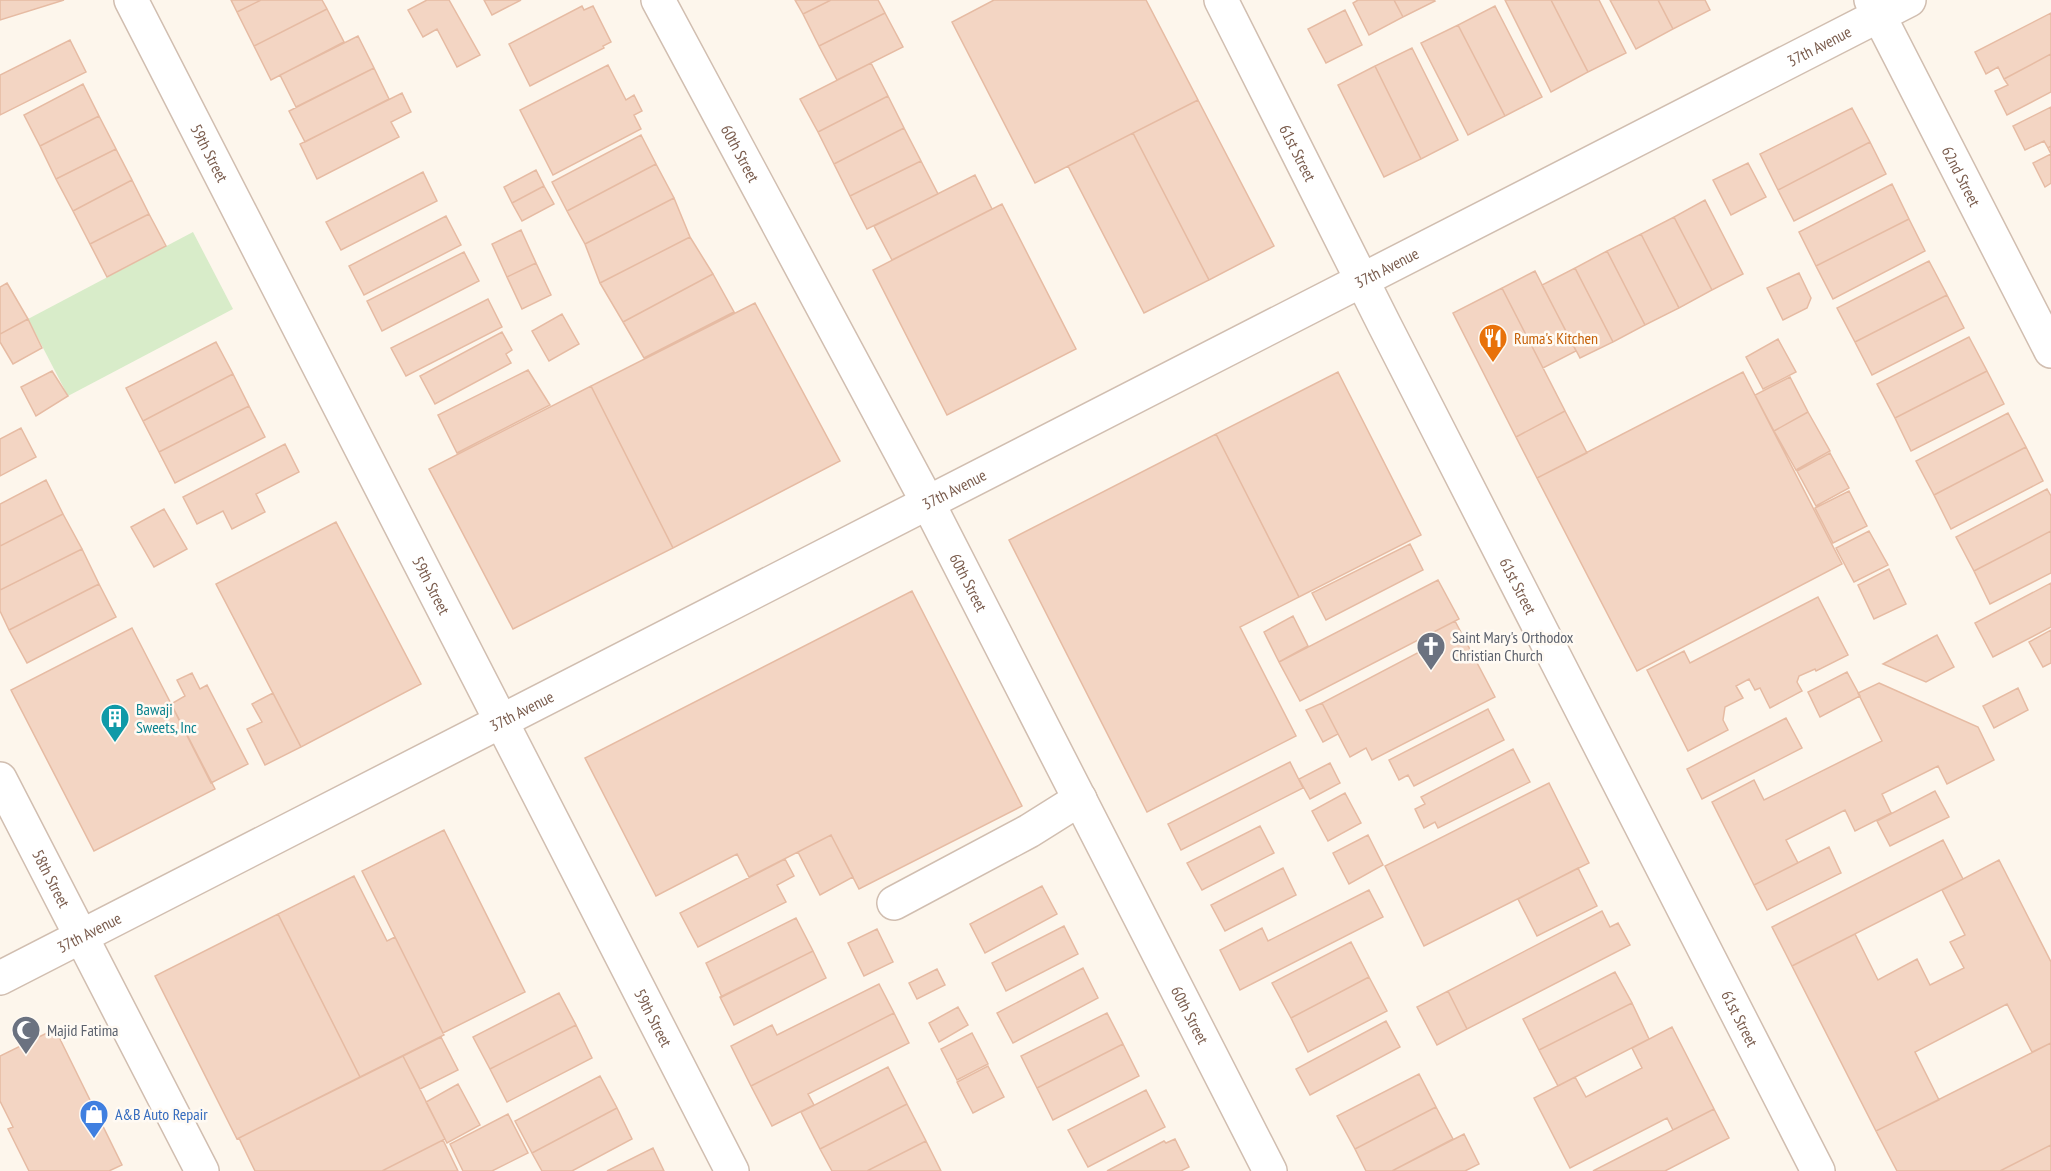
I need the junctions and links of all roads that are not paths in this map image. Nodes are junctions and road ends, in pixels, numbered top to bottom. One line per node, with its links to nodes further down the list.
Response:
1 (131, 0): 9 (street, 59th Street)
2 (658, 0): 8 (street, 60th Street)
3 (1221, 0): 6 (street, 61st Street)
4 (1909, 0): 5 (street, 37th Avenue)
5 (1875, 8): 6 (street, 37th Avenue); 7 (street, 62nd Street)
6 (1362, 281): 8 (street, 37th Avenue); 18 (street, 61st Street)
7 (2051, 351)
8 (928, 503): 9 (street, 37th Avenue); 11 (street, 60th Street)
9 (500, 721): 13 (street, 37th Avenue); 16 (street, 59th Street)
10 (0, 779): 13 (street, 58th Street)
11 (1080, 799): 12 (street); 17 (street, 60th Street)
12 (894, 903)
13 (82, 936): 14 (street, 37th Avenue); 15 (street, 58th Street)
14 (0, 978)
15 (202, 1171)
16 (732, 1171)
17 (1270, 1171)
18 (1818, 1171)

